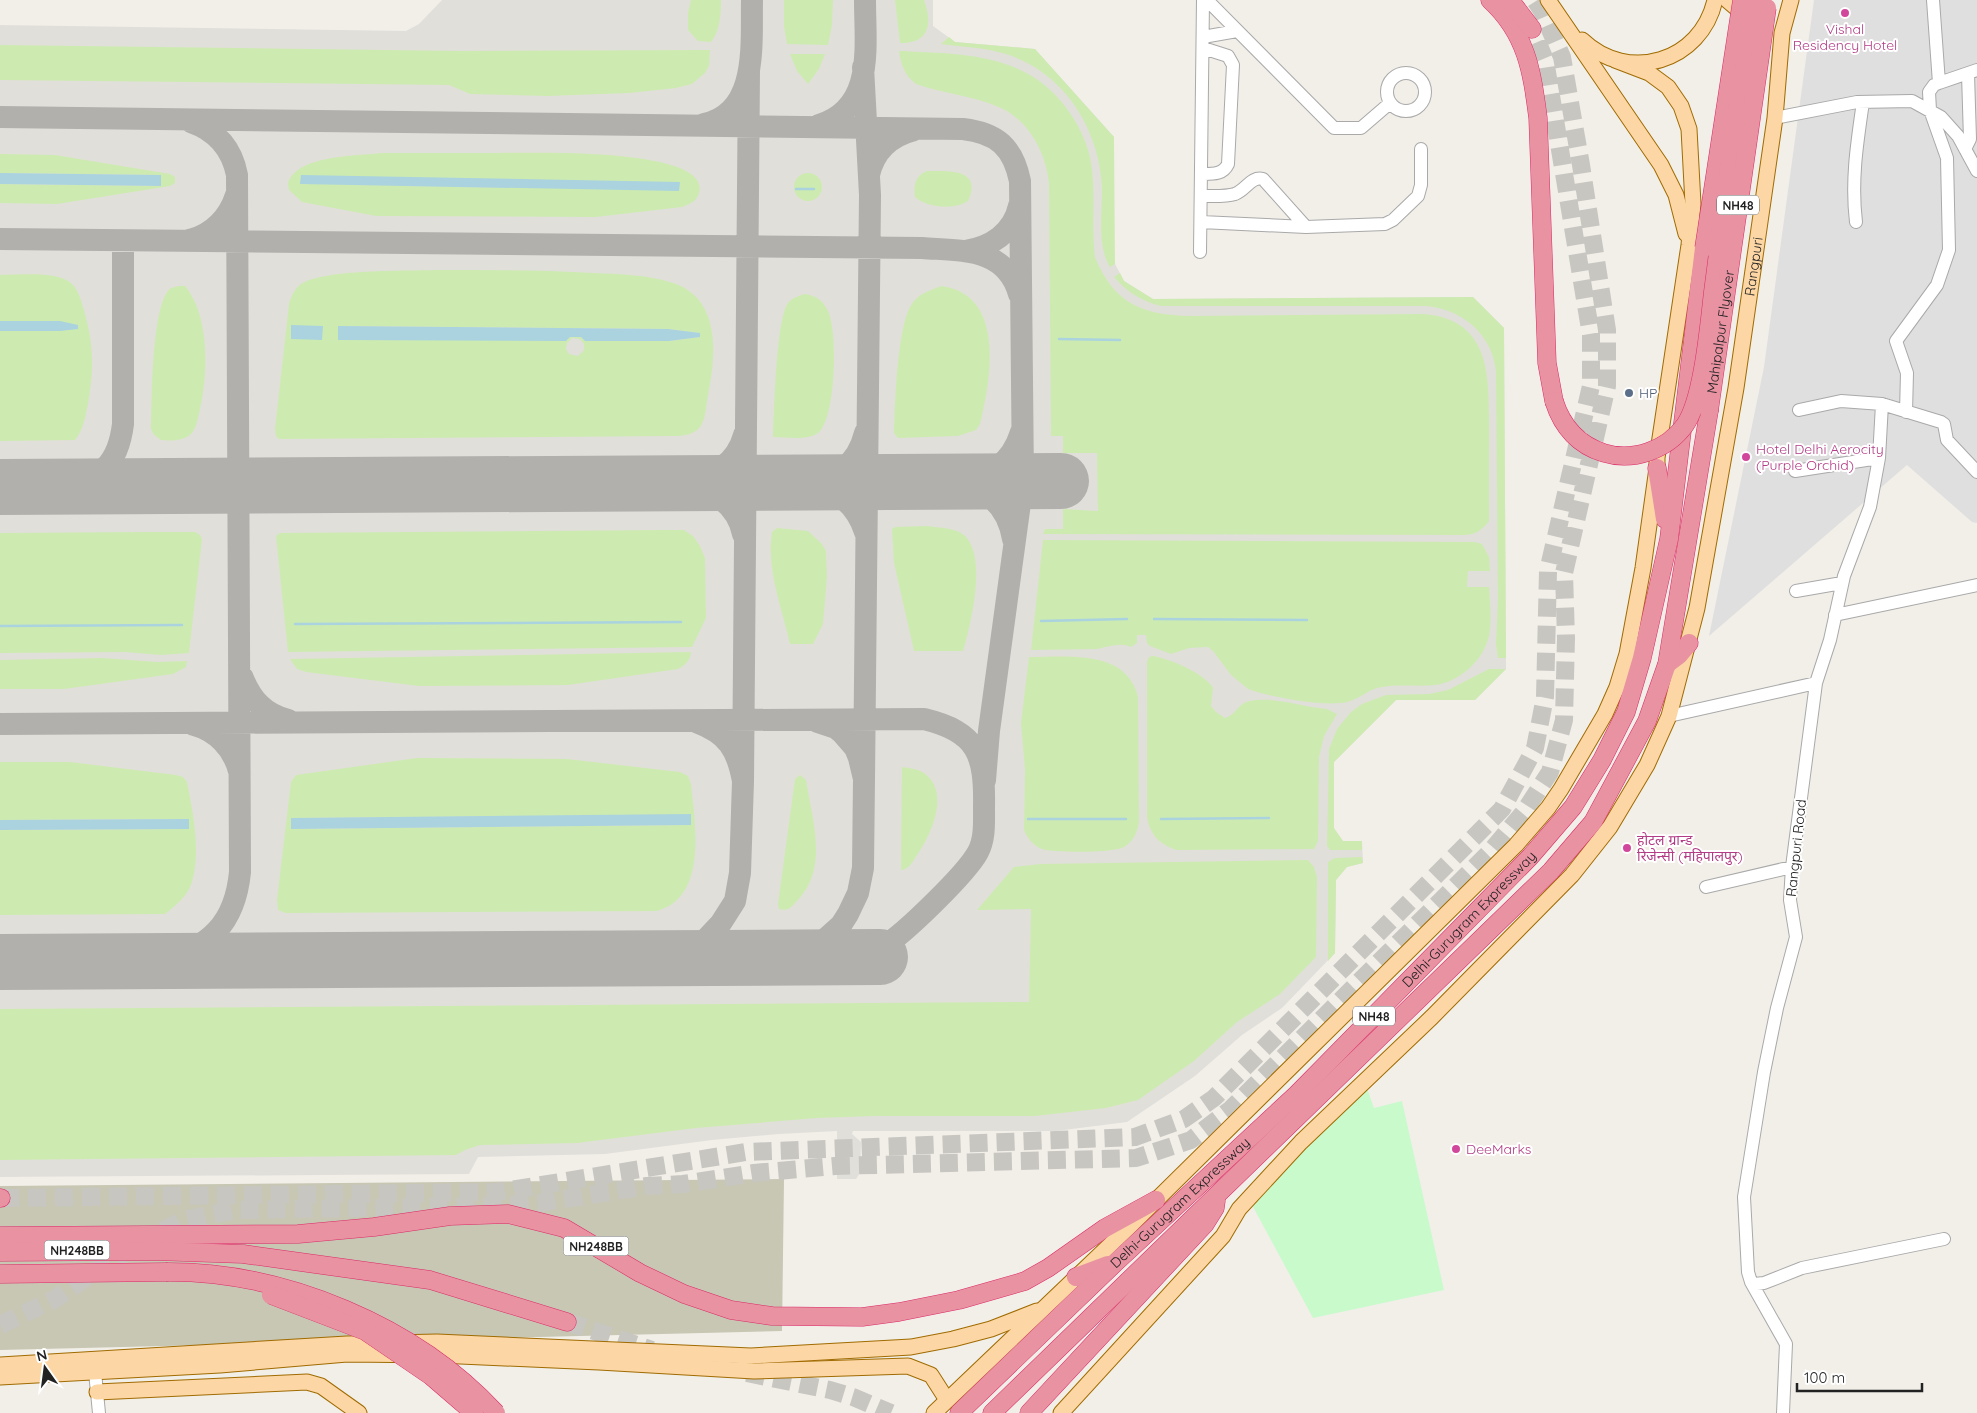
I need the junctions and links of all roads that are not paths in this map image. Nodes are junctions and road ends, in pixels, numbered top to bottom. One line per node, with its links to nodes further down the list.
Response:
1 (1203, 0): 17 (street)
2 (1207, 0): 15 (street)
3 (1490, 0): 10 (highway, bridge)
4 (1510, 0): 14 (highway)
5 (1548, 0): 33 (main road)
6 (1562, 0): 18 (main road)
7 (1715, 0): 18 (main road)
8 (1727, 0): 16 (main road)
9 (1742, 0): 33 (highway, Mahipalpur Flyover / NH48, bridge)
10 (1758, 0)
11 (1768, 0): 48 (highway, Mahipalpur Flyover / NH48, bridge)
12 (1791, 0): 16 (main road, Rangpuri)
13 (1933, 0): 20 (street)
14 (1532, 29)
15 (1237, 31): 17 (street); 22 (street)
16 (1782, 32): 24 (main road, Rangpuri)
17 (1203, 43): 28 (street); 28 (street)
18 (1615, 60): 33 (main road)
19 (1973, 72): 20 (street); 26 (street)
20 (1939, 83): 23 (street)
21 (1863, 102): 23 (street); 24 (street); 31 (street)
22 (1390, 103)
23 (1930, 110): 26 (street); 37 (street)
24 (1776, 118): 47 (main road, Rangpuri)
25 (1421, 149): 32 (street)
26 (1965, 149): 27 (street)
27 (1977, 171)
28 (1201, 174): 29 (street)
29 (1202, 196): 30 (street); 32 (street)
30 (1201, 222): 32 (street); 34 (street)
31 (1856, 222)
32 (1306, 227)
33 (1697, 247): 39 (main road); 42 (highway, Mahipalpur Flyover / NH48)
34 (1200, 252)
35 (1882, 404): 36 (street); 37 (street); 38 (street, Rangpuri Road)
36 (1799, 410)
37 (1906, 412): 41 (street)
38 (1879, 458): 40 (street); 43 (street, Rangpuri Road)
39 (1657, 468): 42 (highway); 55 (main road)
40 (1795, 472)
41 (1977, 472)
42 (1669, 539): 54 (highway, Delhi-Gurugram Expressway / NH48)
43 (1842, 583): 45 (street); 46 (street, Rangpuri Road)
44 (1977, 585): 46 (street)
45 (1796, 591)
46 (1835, 615): 49 (street, Rangpuri Road)
47 (1689, 642): 48 (highway); 50 (main road, Rangpuri)
48 (1667, 664): 53 (highway, Delhi-Gurugram Expressway / NH48)
49 (1816, 683): 50 (street); 51 (street, Rangpuri Road)
50 (1669, 716): 81 (main road, Rangpuri)
51 (1792, 867): 52 (street); 65 (street, Rangpuri Road)
52 (1706, 887)
53 (1217, 1194): 79 (highway, Delhi-Gurugram Expressway / NH48); 80 (highway)
54 (1185, 1198): 55 (main road); 59 (highway, Delhi-Gurugram Expressway / NH48)
55 (1156, 1200): 56 (main road); 57 (highway, NH248BB)
56 (1144, 1212): 59 (highway); 64 (main road)
57 (0, 1236)
58 (1944, 1239): 65 (street)
59 (1137, 1243): 61 (highway, Delhi-Gurugram Expressway / NH48)
60 (0, 1252): 67 (highway, NH248BB)
61 (1116, 1263): 64 (highway); 78 (highway, Delhi-Gurugram Expressway / NH48)
62 (188, 1272): 63 (highway, bridge); 75 (highway, bridge); 76 (highway, bridge)
63 (0, 1274)
64 (1076, 1277): 66 (main road)
65 (1754, 1284): 82 (street, Rangpuri Road)
66 (1043, 1309): 68 (main road); 72 (main road)
67 (567, 1322)
68 (0, 1365)
69 (94, 1372): 70 (main road); 71 (street); 72 (main road)
70 (0, 1377)
71 (96, 1392): 73 (street); 74 (main road)
72 (947, 1400): 77 (main road)
73 (99, 1413)
74 (359, 1413)
75 (474, 1413)
76 (496, 1413)
77 (934, 1413)
78 (959, 1413)
79 (992, 1413)
80 (1029, 1413)
81 (1061, 1413)
82 (1782, 1413)

